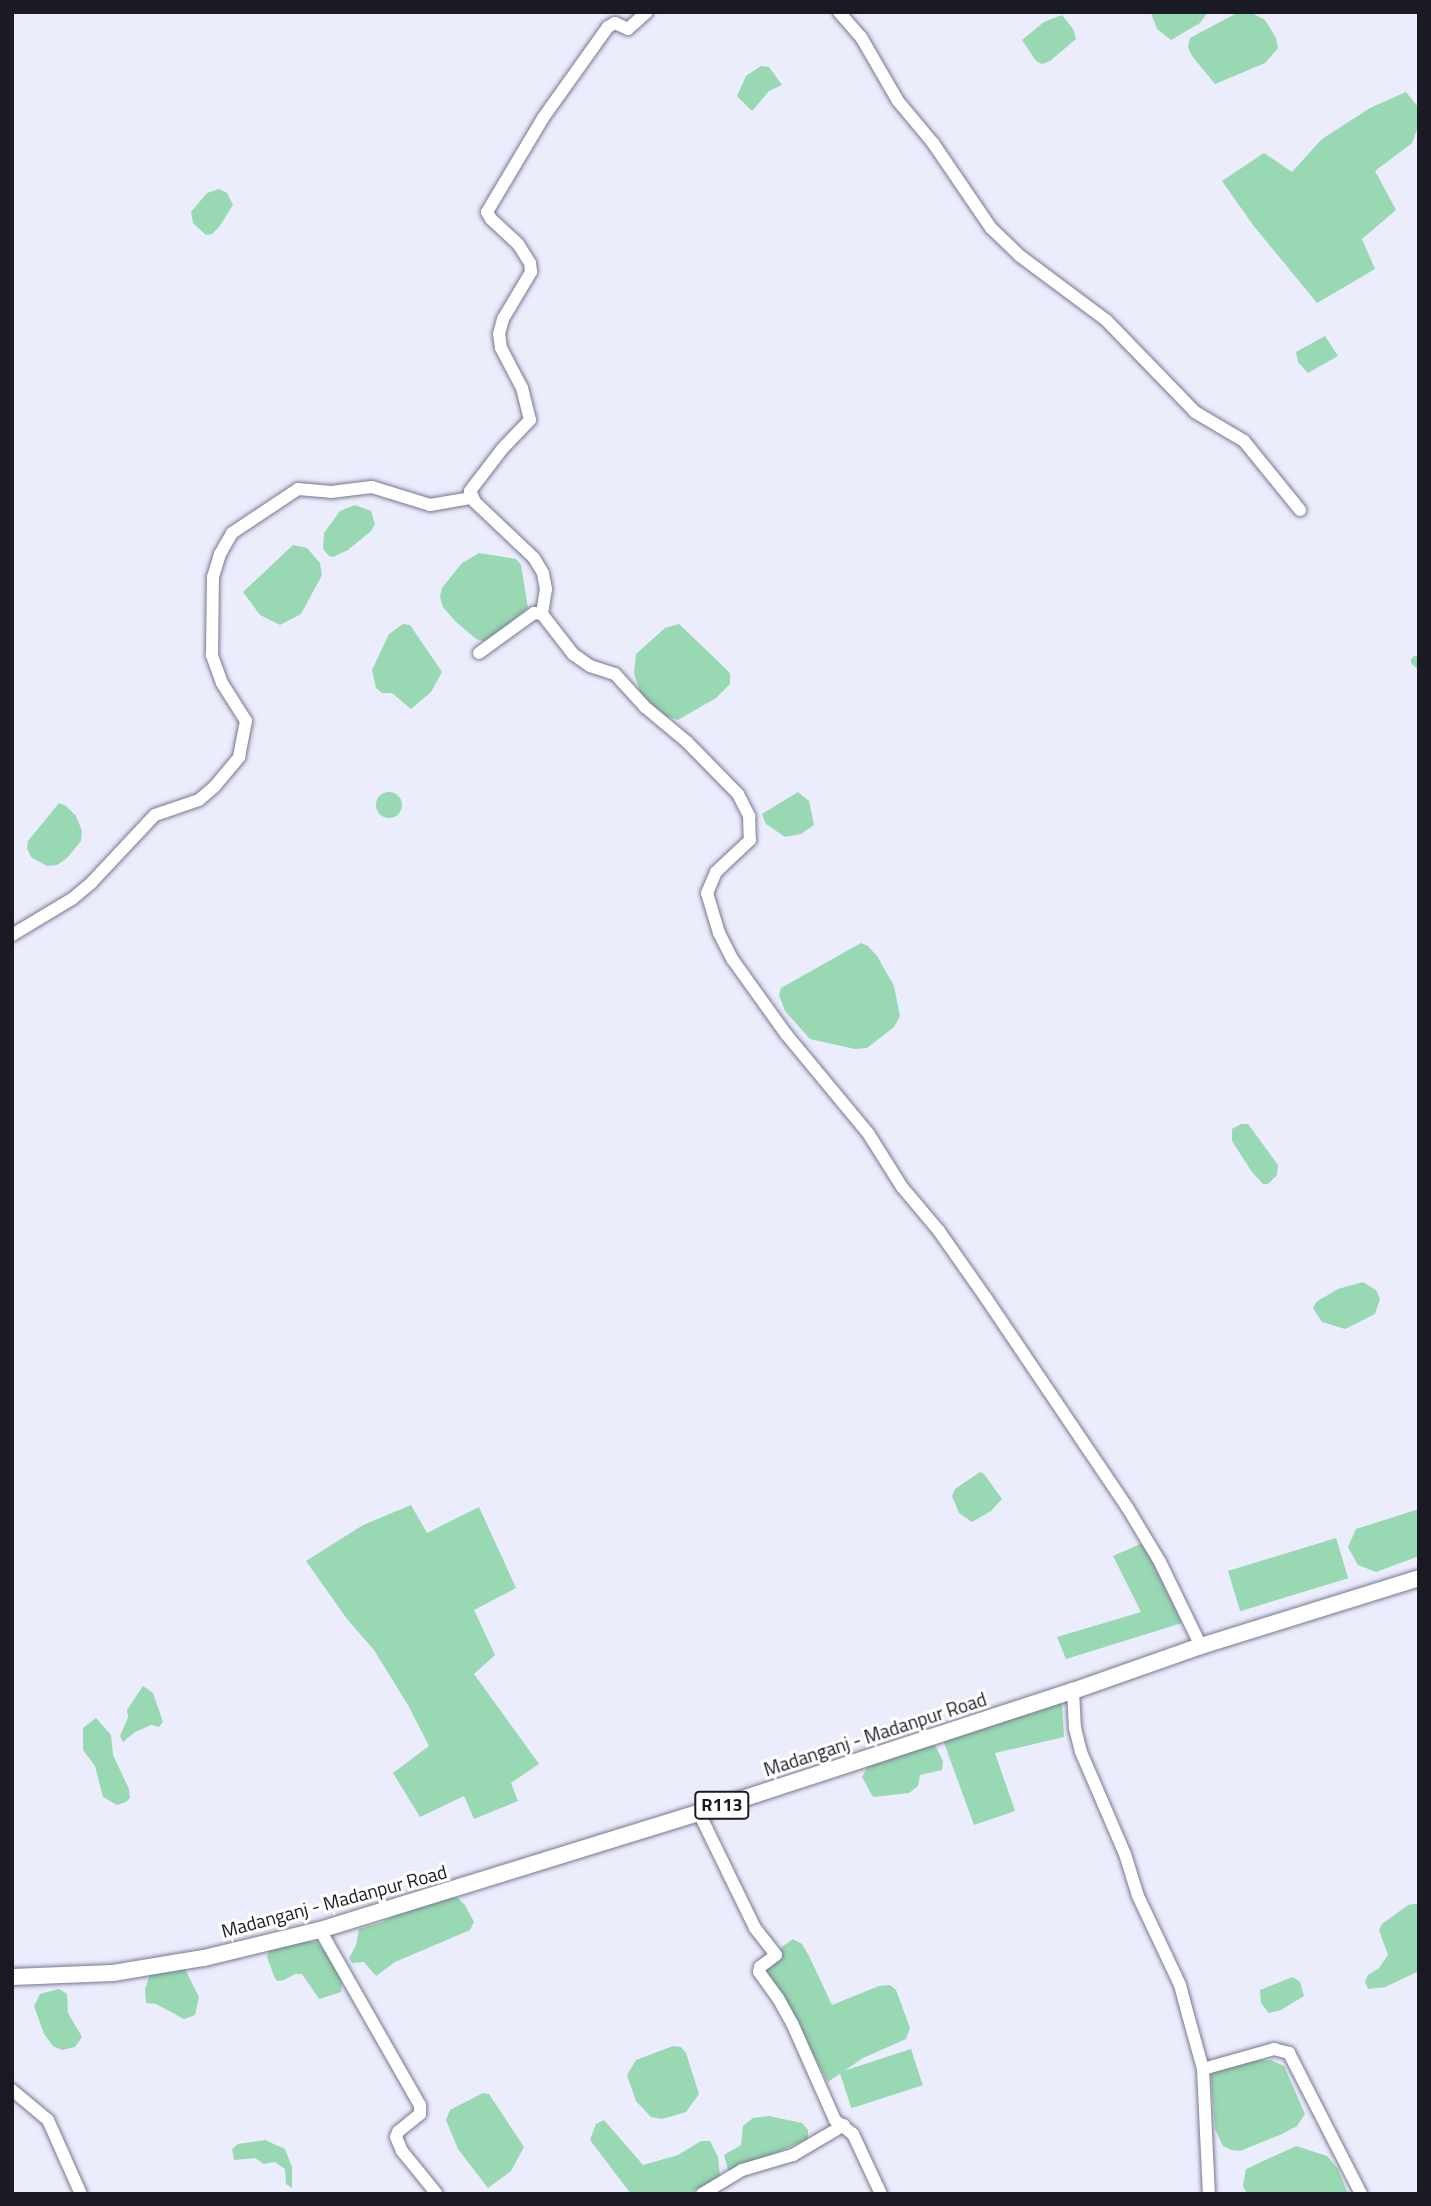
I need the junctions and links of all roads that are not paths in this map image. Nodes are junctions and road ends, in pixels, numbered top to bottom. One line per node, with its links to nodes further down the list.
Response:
1 (647, 12): 3 (street)
2 (839, 12): 4 (street)
3 (471, 498): 5 (street); 7 (street)
4 (1300, 510)
5 (542, 614): 6 (street); 9 (street)
6 (479, 653)
7 (12, 935)
8 (1419, 1578): 9 (main road, Madanganj - Madanpur Road / R113)
9 (1201, 1646): 10 (main road, Madanganj - Madanpur Road / R113)
10 (1073, 1692): 11 (main road, Madanganj - Madanpur Road / R113); 14 (street)
11 (699, 1813): 12 (main road, Madanganj - Madanpur Road / R113); 16 (street)
12 (320, 1930): 13 (main road, Madanganj - Madanpur Road / R113); 18 (street)
13 (12, 1977)
14 (1203, 2069): 21 (street); 22 (street)
15 (12, 2090): 17 (street)
16 (844, 2125): 19 (street); 20 (street)
17 (81, 2194)
18 (438, 2194)
19 (702, 2194)
20 (881, 2194)
21 (1209, 2194)
22 (1361, 2194)

